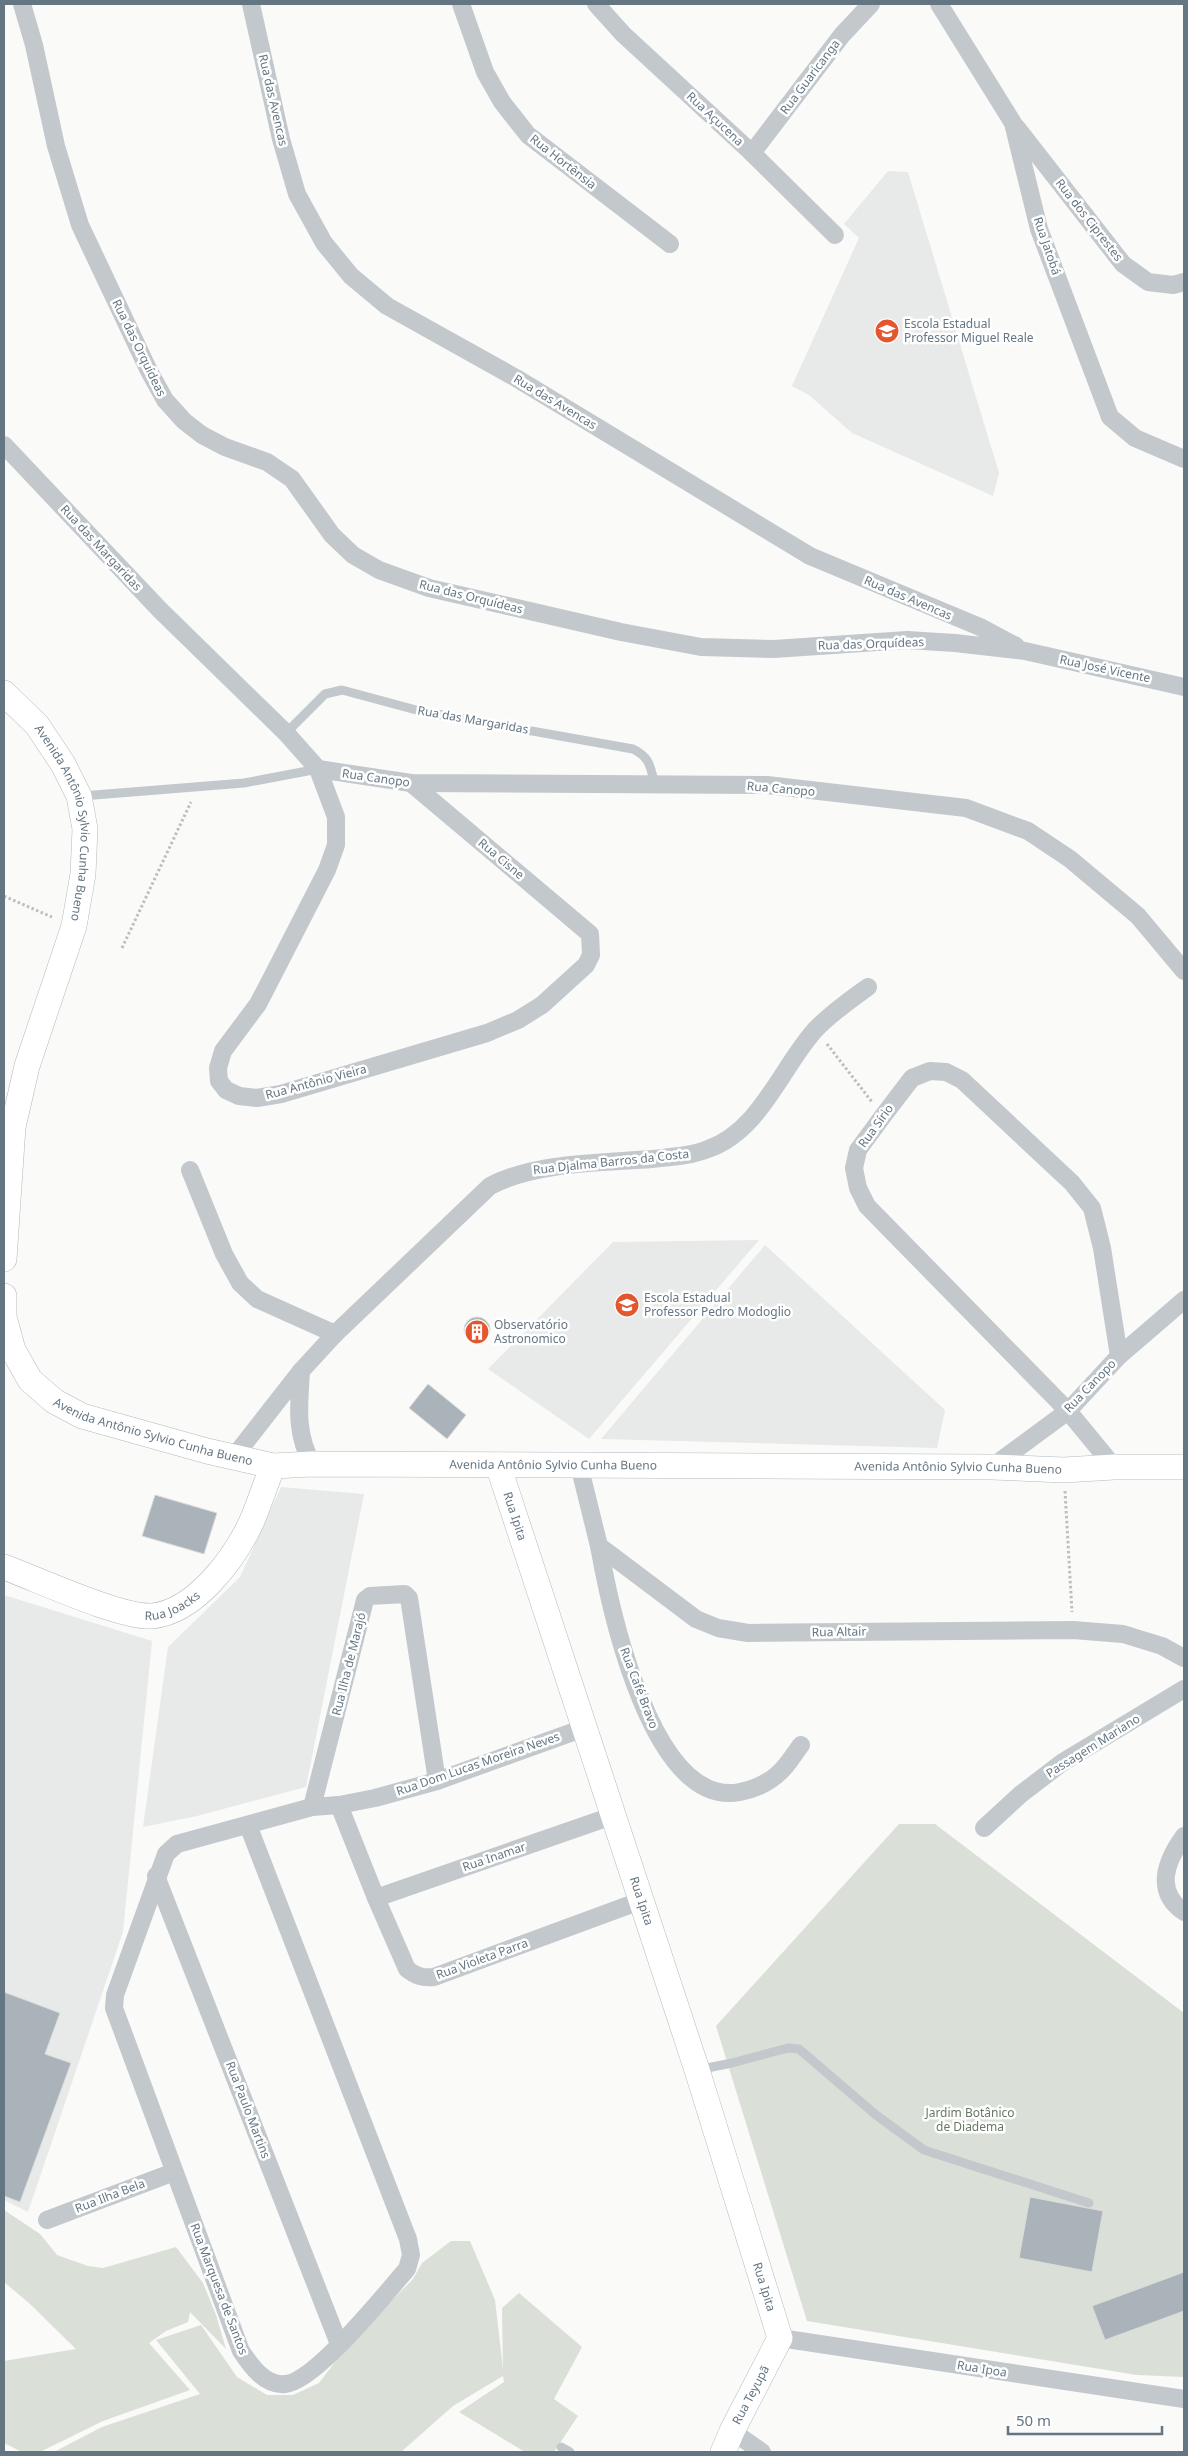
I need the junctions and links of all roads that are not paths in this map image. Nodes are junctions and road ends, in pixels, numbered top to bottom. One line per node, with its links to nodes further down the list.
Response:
1 (22, 4): 14 (street, Rua das Orquídeas)
2 (251, 4): 14 (street, Rua das Avencas)
3 (461, 4): 10 (street, Rua Hortênsia)
4 (596, 4): 8 (street, Rua Açucena)
5 (871, 4): 8 (street, Rua Guaricanga)
6 (939, 4): 7 (street, Rua Jatobá)
7 (1013, 123): 11 (street, Rua dos Ciprestes); 13 (street, Rua Jatobá)
8 (752, 153): 9 (street, Rua Açucena)
9 (835, 235)
10 (670, 244)
11 (1184, 282)
12 (4, 445): 17 (street, Rua das Margaridas)
13 (1184, 459)
14 (1025, 651): 15 (street, Rua José Vicente)
15 (1184, 686)
16 (4, 693): 21 (main road, Avenida Antônio Sylvio Cunha Bueno)
17 (286, 733): 18 (street, Rua das Margaridas); 20 (lane, Rua das Margaridas)
18 (318, 769): 19 (street, Rua Canopo); 21 (lane); 22 (street, Rua Antônio Vieira)
19 (411, 783): 20 (street, Rua Canopo); 22 (street, Rua Cisne)
20 (655, 786): 23 (street, Rua Canopo)
21 (79, 796): 26 (main road, Avenida Antônio Sylvio Cunha Bueno)
22 (590, 934)
23 (1184, 971)
24 (868, 987): 29 (street, Rua Djalma Barros da Costa)
25 (190, 1170): 29 (street)
26 (4, 1259)
27 (4, 1296): 33 (main road, Avenida Antônio Sylvio Cunha Bueno)
28 (1184, 1300): 30 (street, Rua Canopo)
29 (336, 1334): 31 (street, Rua Djalma Barros da Costa)
30 (1119, 1356): 32 (street, Rua Canopo); 32 (street, Rua Sírio)
31 (301, 1371): 33 (street, Rua Djalma Barros da Costa); 34 (street)
32 (1068, 1411): 38 (street, Rua Sírio); 39 (street, Rua Canopo)
33 (233, 1458): 37 (main road, Avenida Antônio Sylvio Cunha Bueno)
34 (312, 1464): 35 (main road, Avenida Antônio Sylvio Cunha Bueno); 37 (main road, Avenida Antônio Sylvio Cunha Bueno)
35 (498, 1465): 36 (main road, Avenida Antônio Sylvio Cunha Bueno); 45 (main road, Rua Ipita)
36 (579, 1465): 39 (main road, Avenida Antônio Sylvio Cunha Bueno); 41 (street)
37 (273, 1466): 42 (main road, Rua Joacks)
38 (1114, 1466): 39 (main road, Avenida Antônio Sylvio Cunha Bueno); 40 (main road, Avenida Antônio Sylvio Cunha Bueno)
39 (992, 1467)
40 (1184, 1467)
41 (599, 1546): 43 (street, Rua Altair); 46 (street, Rua Café Bravo)
42 (4, 1567)
43 (1184, 1658)
44 (1184, 1689): 52 (street, Passagem Mariano)
45 (584, 1728): 47 (street, Rua Dom Lucas Moreira Neves); 50 (main road, Rua Ipita)
46 (801, 1745)
47 (437, 1781): 48 (street, Rua Dom Lucas Moreira Neves); 49 (street, Rua Ilha de Marajó)
48 (339, 1805): 49 (street, Rua Dom Lucas Moreira Neves); 55 (street, Rua Violeta Parra)
49 (312, 1807): 51 (street, Rua Dom Lucas Moreira Neves)
50 (612, 1816): 55 (street, Rua Inamar); 56 (main road, Rua Ipita)
51 (248, 1825): 54 (street, Rua Dom Lucas Moreira Neves); 63 (street, Rua Marquesa de Santos)
52 (984, 1828)
53 (1184, 1836): 57 (street)
54 (156, 1876): 59 (street, Rua Marquesa de Santos); 63 (street, Rua Paulo Martins)
55 (376, 1898): 56 (street, Rua Violeta Parra)
56 (640, 1902): 58 (main road, Rua Ipita)
57 (1184, 1912)
58 (697, 2070): 60 (lane); 62 (main road, Rua Ipita)
59 (174, 2172): 61 (street, Rua Ilha Bela); 63 (street, Rua Marquesa de Santos)
60 (1089, 2203)
61 (47, 2220)
62 (780, 2338): 64 (street, Rua Ipoa); 65 (main road, Rua Teyupã)
63 (339, 2344)
64 (1184, 2400)
65 (727, 2442): 68 (street)
66 (561, 2447): 67 (lane)
67 (570, 2452)
68 (762, 2452)

